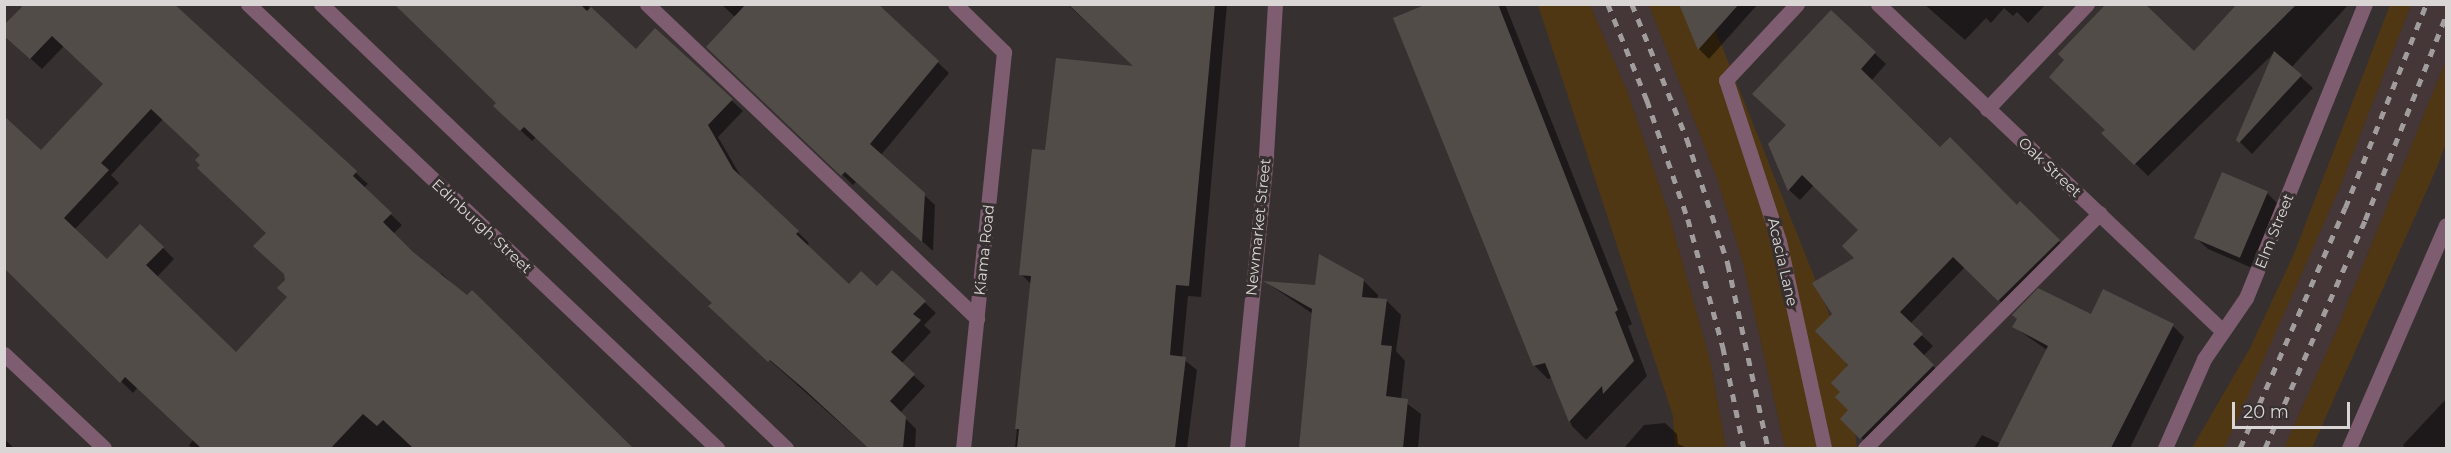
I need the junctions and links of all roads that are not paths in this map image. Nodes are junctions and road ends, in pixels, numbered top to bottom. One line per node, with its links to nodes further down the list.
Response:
1 (248, 4): 17 (street, Edinburgh Street)
2 (321, 4): 18 (street)
3 (647, 4): 13 (street)
4 (955, 4): 13 (street, Kiama Road)
5 (1275, 4): 20 (street, Newmarket Street)
6 (1797, 4): 21 (street, Acacia Lane)
7 (1878, 4): 10 (street, Oak Street)
8 (2088, 4): 10 (street)
9 (2365, 4): 14 (street, Elm Street)
10 (1987, 109): 11 (street, Oak Street)
11 (2100, 213): 14 (street, Oak Street); 22 (street)
12 (2446, 225): 24 (street)
13 (977, 318): 19 (street, Kiama Road)
14 (2222, 330): 23 (street, Elm Street)
15 (4, 354): 16 (street)
16 (104, 448)
17 (717, 448)
18 (786, 448)
19 (963, 448)
20 (1237, 448)
21 (1824, 448)
22 (1865, 448)
23 (2166, 448)
24 (2349, 448)

